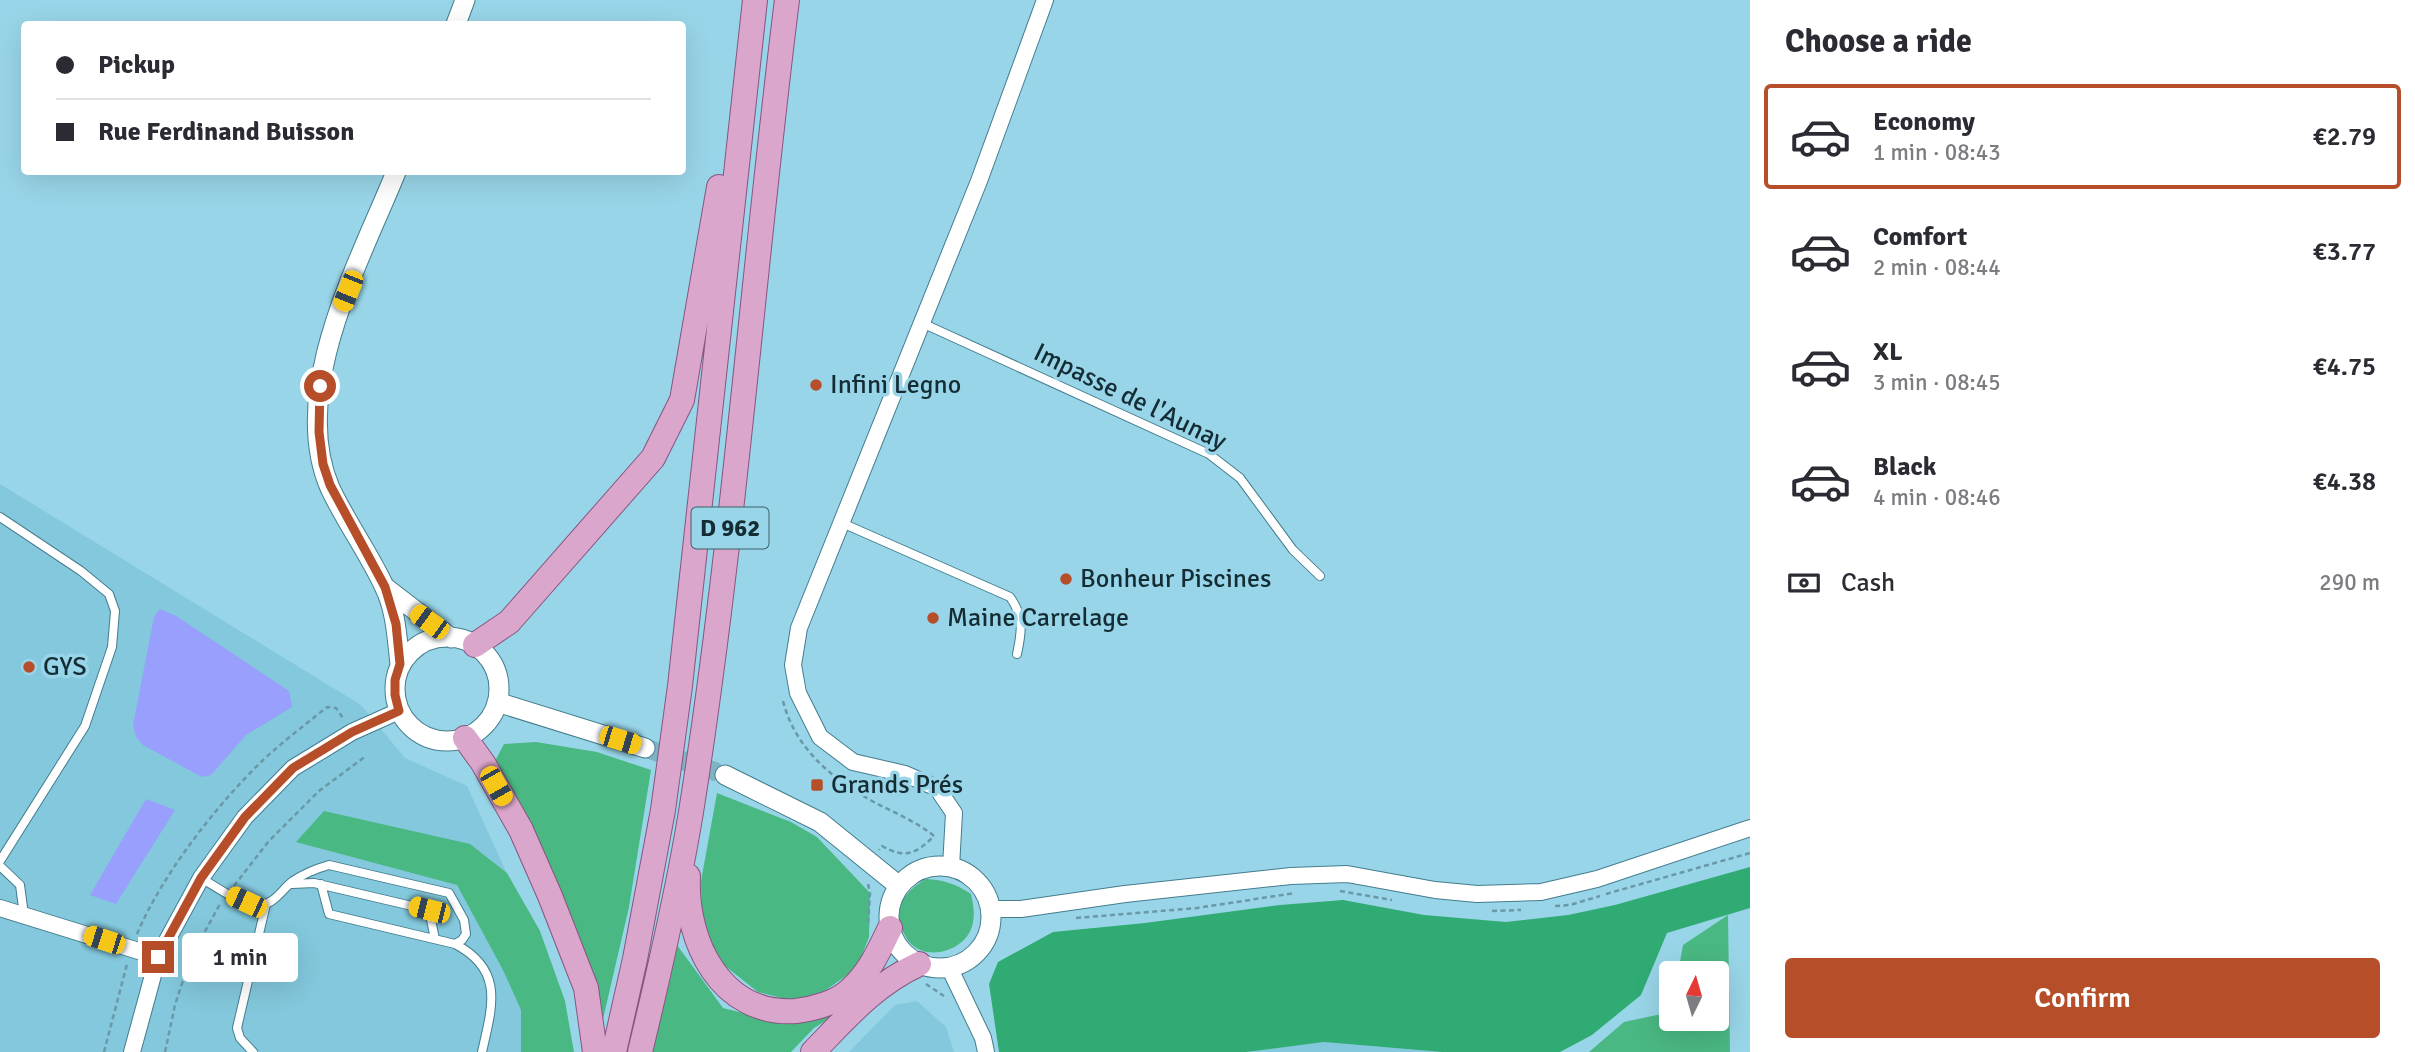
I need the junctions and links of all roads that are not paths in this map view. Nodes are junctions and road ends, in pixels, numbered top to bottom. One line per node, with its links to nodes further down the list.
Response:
1 (465, 0): 5 (street)
2 (753, 0): 13 (main road); 44 (main road, D 962)
3 (787, 0): 21 (main road, D 962)
4 (1045, 0): 7 (street)
5 (457, 21)
6 (395, 175): 11 (street)
7 (922, 323): 9 (street); 10 (lane, Impasse de l'Aunay)
8 (0, 517): 23 (lane)
9 (842, 523): 14 (lane); 25 (street)
10 (1320, 576)
11 (385, 587): 12 (street); 15 (street)
12 (451, 638): 13 (street); 15 (street)
13 (475, 645): 16 (street)
14 (1017, 654)
15 (400, 664): 17 (street)
16 (497, 702): 18 (street); 19 (street)
17 (399, 711): 18 (street); 26 (street)
18 (465, 738): 43 (main road)
19 (645, 748)
20 (725, 775): 29 (street)
21 (691, 814): 34 (main road); 45 (main road, D 962)
22 (1750, 828): 32 (street)
23 (0, 861)
24 (0, 866): 33 (lane)
25 (951, 867): 29 (street); 32 (street)
26 (201, 878): 30 (lane); 37 (street)
27 (289, 884): 28 (lane); 30 (lane); 36 (lane)
28 (321, 884): 35 (lane); 35 (lane)
29 (899, 886): 34 (street)
30 (266, 904): 41 (lane)
31 (0, 908): 33 (street)
32 (991, 909): 39 (street)
33 (24, 915): 37 (street)
34 (890, 928): 38 (street)
35 (435, 939): 36 (lane)
36 (455, 944): 42 (lane)
37 (158, 957): 40 (street)
38 (919, 964): 39 (street); 46 (main road)
39 (949, 967): 47 (street)
40 (132, 1052)
41 (253, 1052)
42 (482, 1052)
43 (595, 1052)
44 (614, 1052)
45 (640, 1052)
46 (813, 1052)
47 (986, 1052)

